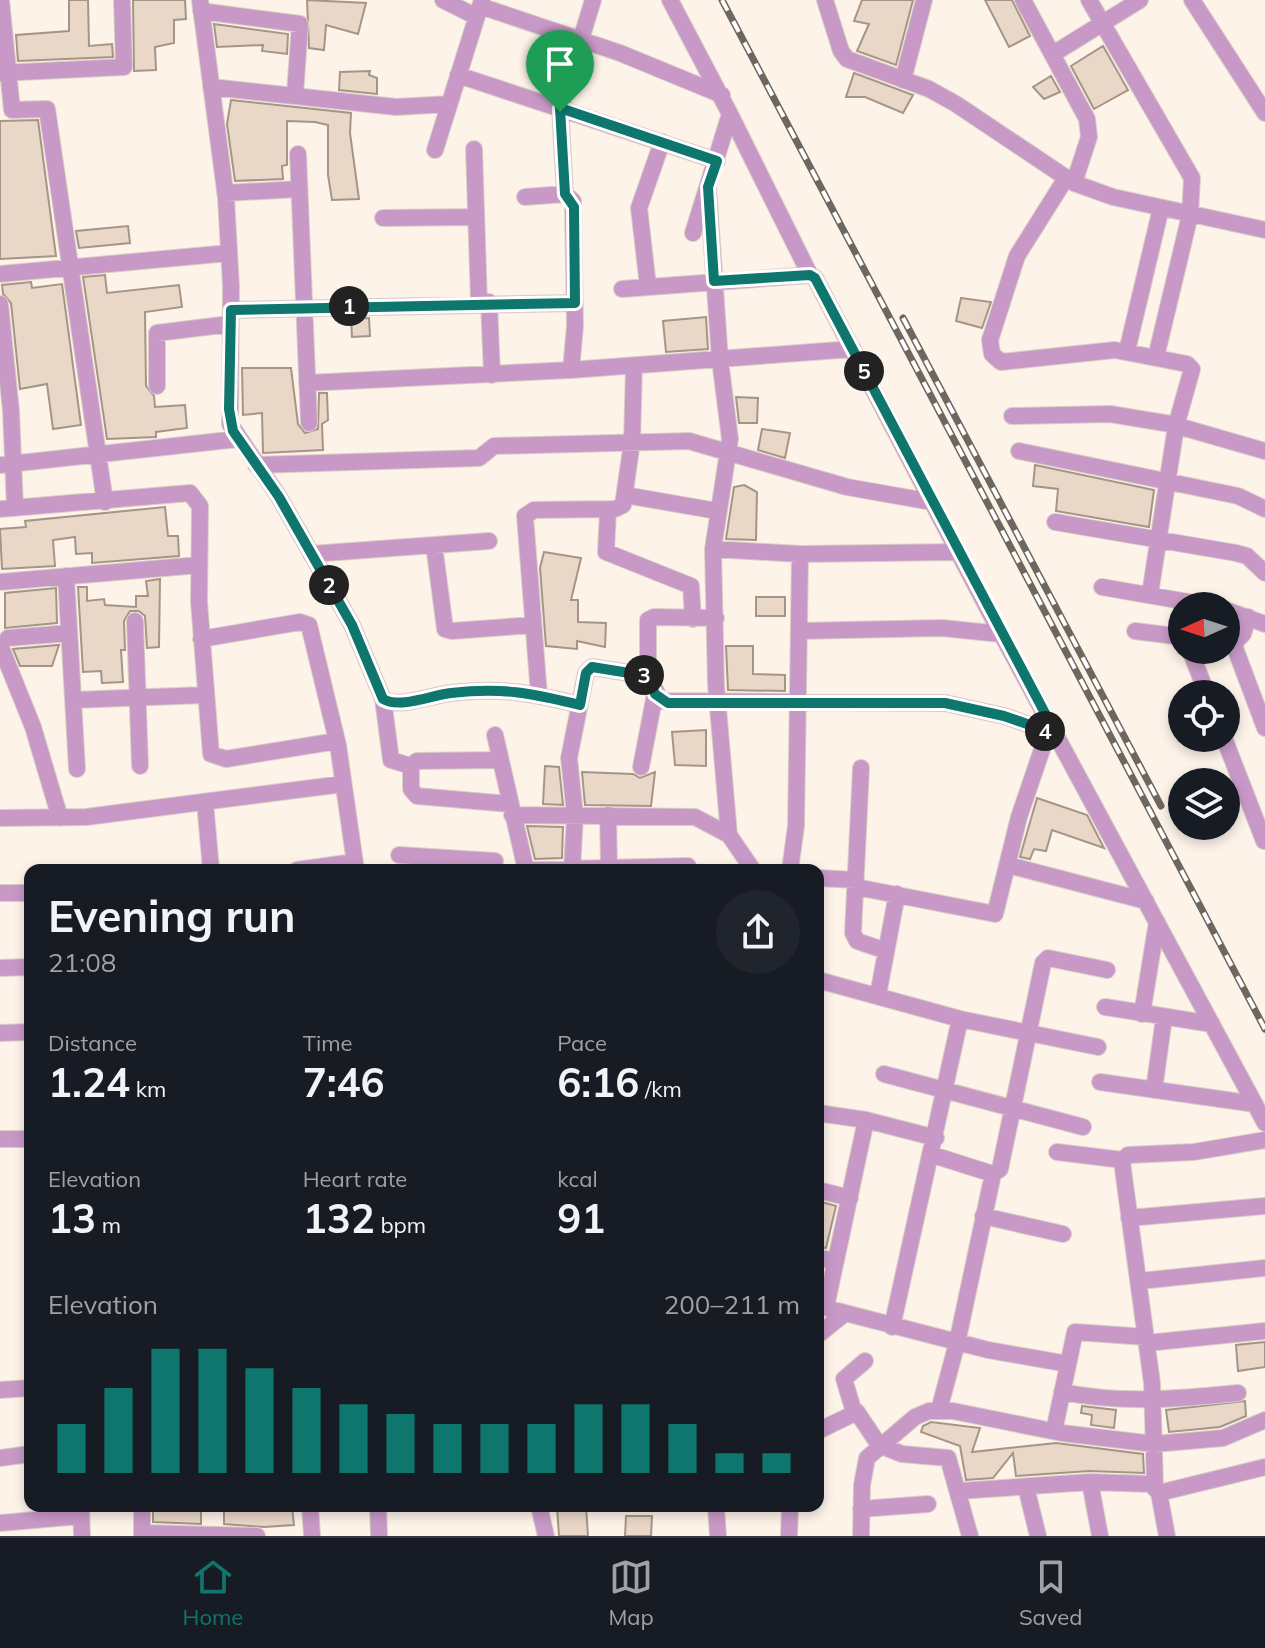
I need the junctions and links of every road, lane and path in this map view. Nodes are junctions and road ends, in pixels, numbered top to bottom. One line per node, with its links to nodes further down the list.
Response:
1 (1, 0): 17 (street)
2 (122, 0): 17 (street)
3 (443, 0): 13 (street)
4 (593, 0): 15 (street)
5 (825, 0): 19 (street)
6 (924, 0): 19 (street)
7 (1023, 0): 16 (street)
8 (1089, 0): 14 (street)
9 (1140, 0): 14 (street)
10 (1192, 0): 26 (street)
11 (669, 1): 22 (street)
12 (200, 5): 20 (street); 21 (street)
13 (479, 8): 15 (street); 18 (street)
14 (1102, 23): 16 (street); 40 (street)
15 (582, 40): 22 (street); 24 (street)
16 (1053, 54): 33 (street)
17 (3, 73): 25 (street)
18 (458, 75): 23 (street); 24 (street)
19 (903, 80): 33 (street)
20 (211, 87): 21 (street); 36 (street)
21 (295, 94): 23 (street)
22 (722, 95): 27 (street)
23 (449, 104): 30 (street)
24 (560, 108): 28 (street); 37 (street)
25 (6, 112): 46 (street)
26 (1265, 113)
27 (730, 114): 32 (street); 48 (street)
28 (662, 142): 32 (street); 50 (street)
29 (474, 149): 41 (street)
30 (435, 150)
31 (298, 154): 35 (street)
32 (717, 161): 34 (street)
33 (1070, 180): 39 (street); 58 (street)
34 (708, 187): 44 (street); 49 (street)
35 (299, 189): 36 (street); 55 (street)
36 (225, 193): 45 (street)
37 (565, 194): 38 (street); 53 (street)
38 (525, 197)
39 (1161, 208): 40 (street); 58 (street)
40 (1190, 215): 43 (street); 59 (street)
41 (476, 217): 42 (street); 52 (street)
42 (383, 218)
43 (1265, 230)
44 (693, 233)
45 (229, 253): 46 (street); 56 (street)
46 (69, 266): 47 (street); 74 (street)
47 (0, 274)
48 (810, 275): 49 (street); 57 (street)
49 (714, 281): 50 (street); 60 (street)
50 (648, 286): 51 (street)
51 (622, 289)
52 (484, 302): 53 (street); 55 (street); 63 (street)
53 (575, 303): 62 (street)
54 (0, 304): 75 (street)
55 (302, 307): 56 (street); 64 (street)
56 (231, 317): 65 (street); 69 (street)
57 (853, 349): 60 (street); 80 (street)
58 (1127, 351): 59 (street)
59 (1156, 357): 68 (street)
60 (720, 360): 61 (street); 73 (street)
61 (634, 366): 62 (street); 70 (street)
62 (571, 370): 63 (street)
63 (492, 375): 64 (street)
64 (307, 383): 67 (street)
65 (157, 386)
66 (1012, 416): 68 (street)
67 (309, 423)
68 (1176, 426): 72 (street); 77 (street)
69 (238, 439): 74 (street); 76 (street)
70 (632, 442): 73 (street); 76 (street); 78 (street)
71 (1019, 451): 77 (street)
72 (1265, 451)
73 (727, 453): 80 (street); 84 (street)
74 (96, 456): 75 (street); 79 (street)
75 (6, 464): 81 (street)
76 (256, 465): 91 (street)
77 (1167, 481): 82 (street); 86 (street)
78 (625, 495): 83 (street); 84 (street)
79 (105, 502): 81 (street); 93 (street)
80 (932, 502): 90 (street)
81 (7, 509)
82 (1265, 509)
83 (608, 510): 103 (street); 106 (street)
84 (717, 511): 89 (street)
85 (1055, 522): 86 (street)
86 (1157, 539): 94 (street); 98 (street)
87 (489, 541): 88 (street)
88 (434, 545): 91 (street); 106 (street)
89 (713, 549): 92 (street); 102 (street)
90 (958, 552): 92 (street); 110 (street)
91 (311, 554): 121 (street)
92 (800, 554): 107 (street)
93 (199, 565): 95 (street); 113 (street)
94 (1265, 573)
95 (66, 576): 96 (street); 109 (street)
96 (0, 582)
97 (1102, 587): 98 (street)
98 (1150, 594): 99 (street)
99 (1168, 598)
100 (1240, 614): 101 (street)
101 (1248, 617): 105 (street); 112 (street)
102 (716, 618): 103 (street); 123 (street)
103 (693, 619): 116 (street)
104 (135, 621): 120 (street)
105 (1265, 624)
106 (533, 625): 119 (street)
107 (799, 631): 110 (street); 124 (street)
108 (1135, 631): 111 (street)
109 (69, 633): 114 (street); 122 (street)
110 (1001, 634): 127 (street)
111 (1168, 635)
112 (1240, 636)
113 (201, 639): 118 (street); 129 (street)
114 (4, 642): 143 (street)
115 (1238, 664): 126 (street)
116 (648, 676): 117 (street); 125 (street)
117 (655, 694): 123 (street); 134 (street)
118 (205, 695): 120 (street); 129 (street)
119 (539, 695): 121 (street); 125 (street)
120 (139, 698): 122 (street); 132 (street)
121 (383, 699): 133 (street)
122 (73, 700): 136 (street)
123 (719, 702): 124 (street); 144 (street)
124 (798, 704): 127 (street); 155 (street)
125 (580, 705): 140 (street)
126 (1265, 728)
127 (1052, 733): 156 (street); 162 (street)
128 (495, 735): 131 (street)
129 (337, 741): 137 (street)
130 (1229, 752): 145 (street)
131 (500, 760): 133 (street); 139 (street)
132 (140, 766)
133 (411, 766): 139 (street)
134 (641, 767)
135 (861, 768): 158 (street)
136 (77, 769)
137 (343, 784): 138 (street); 149 (street)
138 (205, 802): 143 (street); 148 (street)
139 (511, 809): 140 (street); 151 (street)
140 (575, 815): 141 (street); 152 (street)
141 (608, 815): 144 (street); 153 (street)
142 (0, 818): 143 (street)
143 (60, 818)
144 (729, 835): 154 (street)
145 (1264, 841)
146 (399, 855): 150 (street)
147 (495, 861): 150 (street)
148 (210, 864)
149 (355, 864)
150 (440, 864)
151 (525, 864)
152 (572, 864)
153 (609, 864)
154 (749, 864)
155 (791, 864)
156 (1008, 865): 161 (street); 162 (street)
157 (824, 879): 158 (street)
158 (856, 883): 161 (street); 164 (street)
159 (0, 893): 160 (street)
160 (24, 893)
161 (897, 894): 164 (street)
162 (1146, 901): 163 (street)
163 (1157, 922): 171 (street); 174 (street)
164 (886, 951): 169 (street)
165 (24, 967): 166 (street)
166 (0, 968)
167 (1107, 970): 176 (street)
168 (824, 982): 169 (street)
169 (878, 995): 173 (street)
170 (1105, 1007): 171 (street)
171 (1142, 1014): 172 (street)
172 (1164, 1018): 174 (street); 181 (street)
173 (960, 1019): 176 (street); 182 (street)
174 (1212, 1024): 183 (street)
175 (24, 1032): 177 (street)
176 (1027, 1032): 178 (street); 184 (street)
177 (0, 1033)
178 (1098, 1047)
179 (884, 1074): 182 (street)
180 (1100, 1082): 181 (street)
181 (1154, 1090): 183 (street)
182 (945, 1092): 184 (street); 192 (street)
183 (1255, 1104): 187 (street)
184 (1010, 1110): 188 (street); 195 (street)
185 (824, 1114): 186 (street)
186 (866, 1120): 192 (street); 197 (street)
187 (1265, 1123)
188 (1083, 1127)
189 (0, 1139): 190 (street)
190 (24, 1139)
191 (1265, 1140): 194 (street)
192 (934, 1147): 195 (street); 207 (street)
193 (1057, 1152): 194 (street)
194 (1123, 1160): 200 (street)
195 (993, 1174): 199 (street)
196 (824, 1192): 197 (street)
197 (850, 1198): 203 (street)
198 (1265, 1206): 200 (street)
199 (983, 1216): 201 (street); 211 (street)
200 (1129, 1218): 205 (street)
201 (1063, 1234)
202 (824, 1259): 203 (street)
203 (836, 1261): 206 (street)
204 (1265, 1268): 205 (street)
205 (1140, 1281): 210 (street)
206 (843, 1315): 207 (street); 208 (street)
207 (892, 1327): 211 (street)
208 (824, 1330)
209 (1265, 1331): 210 (street)
210 (1147, 1340): 213 (street); 218 (street)
211 (957, 1343): 213 (street); 219 (street)
212 (865, 1361): 220 (street)
213 (1068, 1364): 216 (street)
214 (24, 1388): 215 (street)
215 (0, 1390)
216 (1062, 1392): 218 (street); 223 (street)
217 (1238, 1393): 218 (street)
218 (1152, 1402): 224 (street)
219 (939, 1410): 223 (street); 225 (street)
220 (854, 1412): 222 (street); 225 (street)
221 (1265, 1420): 224 (street)
222 (824, 1428)
223 (1054, 1431): 224 (street)
224 (1154, 1444): 231 (street)
225 (879, 1445): 232 (street); 234 (street)
226 (24, 1455): 227 (street)
227 (0, 1458)
228 (1265, 1467): 231 (street)
229 (1090, 1482): 230 (street); 231 (street); 255 (street)
230 (1026, 1487): 232 (street); 254 (street)
231 (1157, 1489): 256 (street)
232 (959, 1491): 253 (street)
233 (928, 1504): 234 (street)
234 (861, 1509): 252 (street)
235 (74, 1512): 243 (street)
236 (81, 1512): 245 (street)
237 (142, 1512): 244 (street)
238 (310, 1512): 247 (street)
239 (378, 1512): 248 (street)
240 (540, 1512): 249 (street)
241 (716, 1512): 250 (street)
242 (790, 1512): 251 (street)
243 (0, 1523)
244 (142, 1534): 246 (street)
245 (82, 1536)
246 (257, 1536)
247 (312, 1536)
248 (379, 1536)
249 (546, 1536)
250 (718, 1536)
251 (789, 1536)
252 (861, 1536)
253 (970, 1536)
254 (1038, 1536)
255 (1100, 1536)
256 (1167, 1536)

